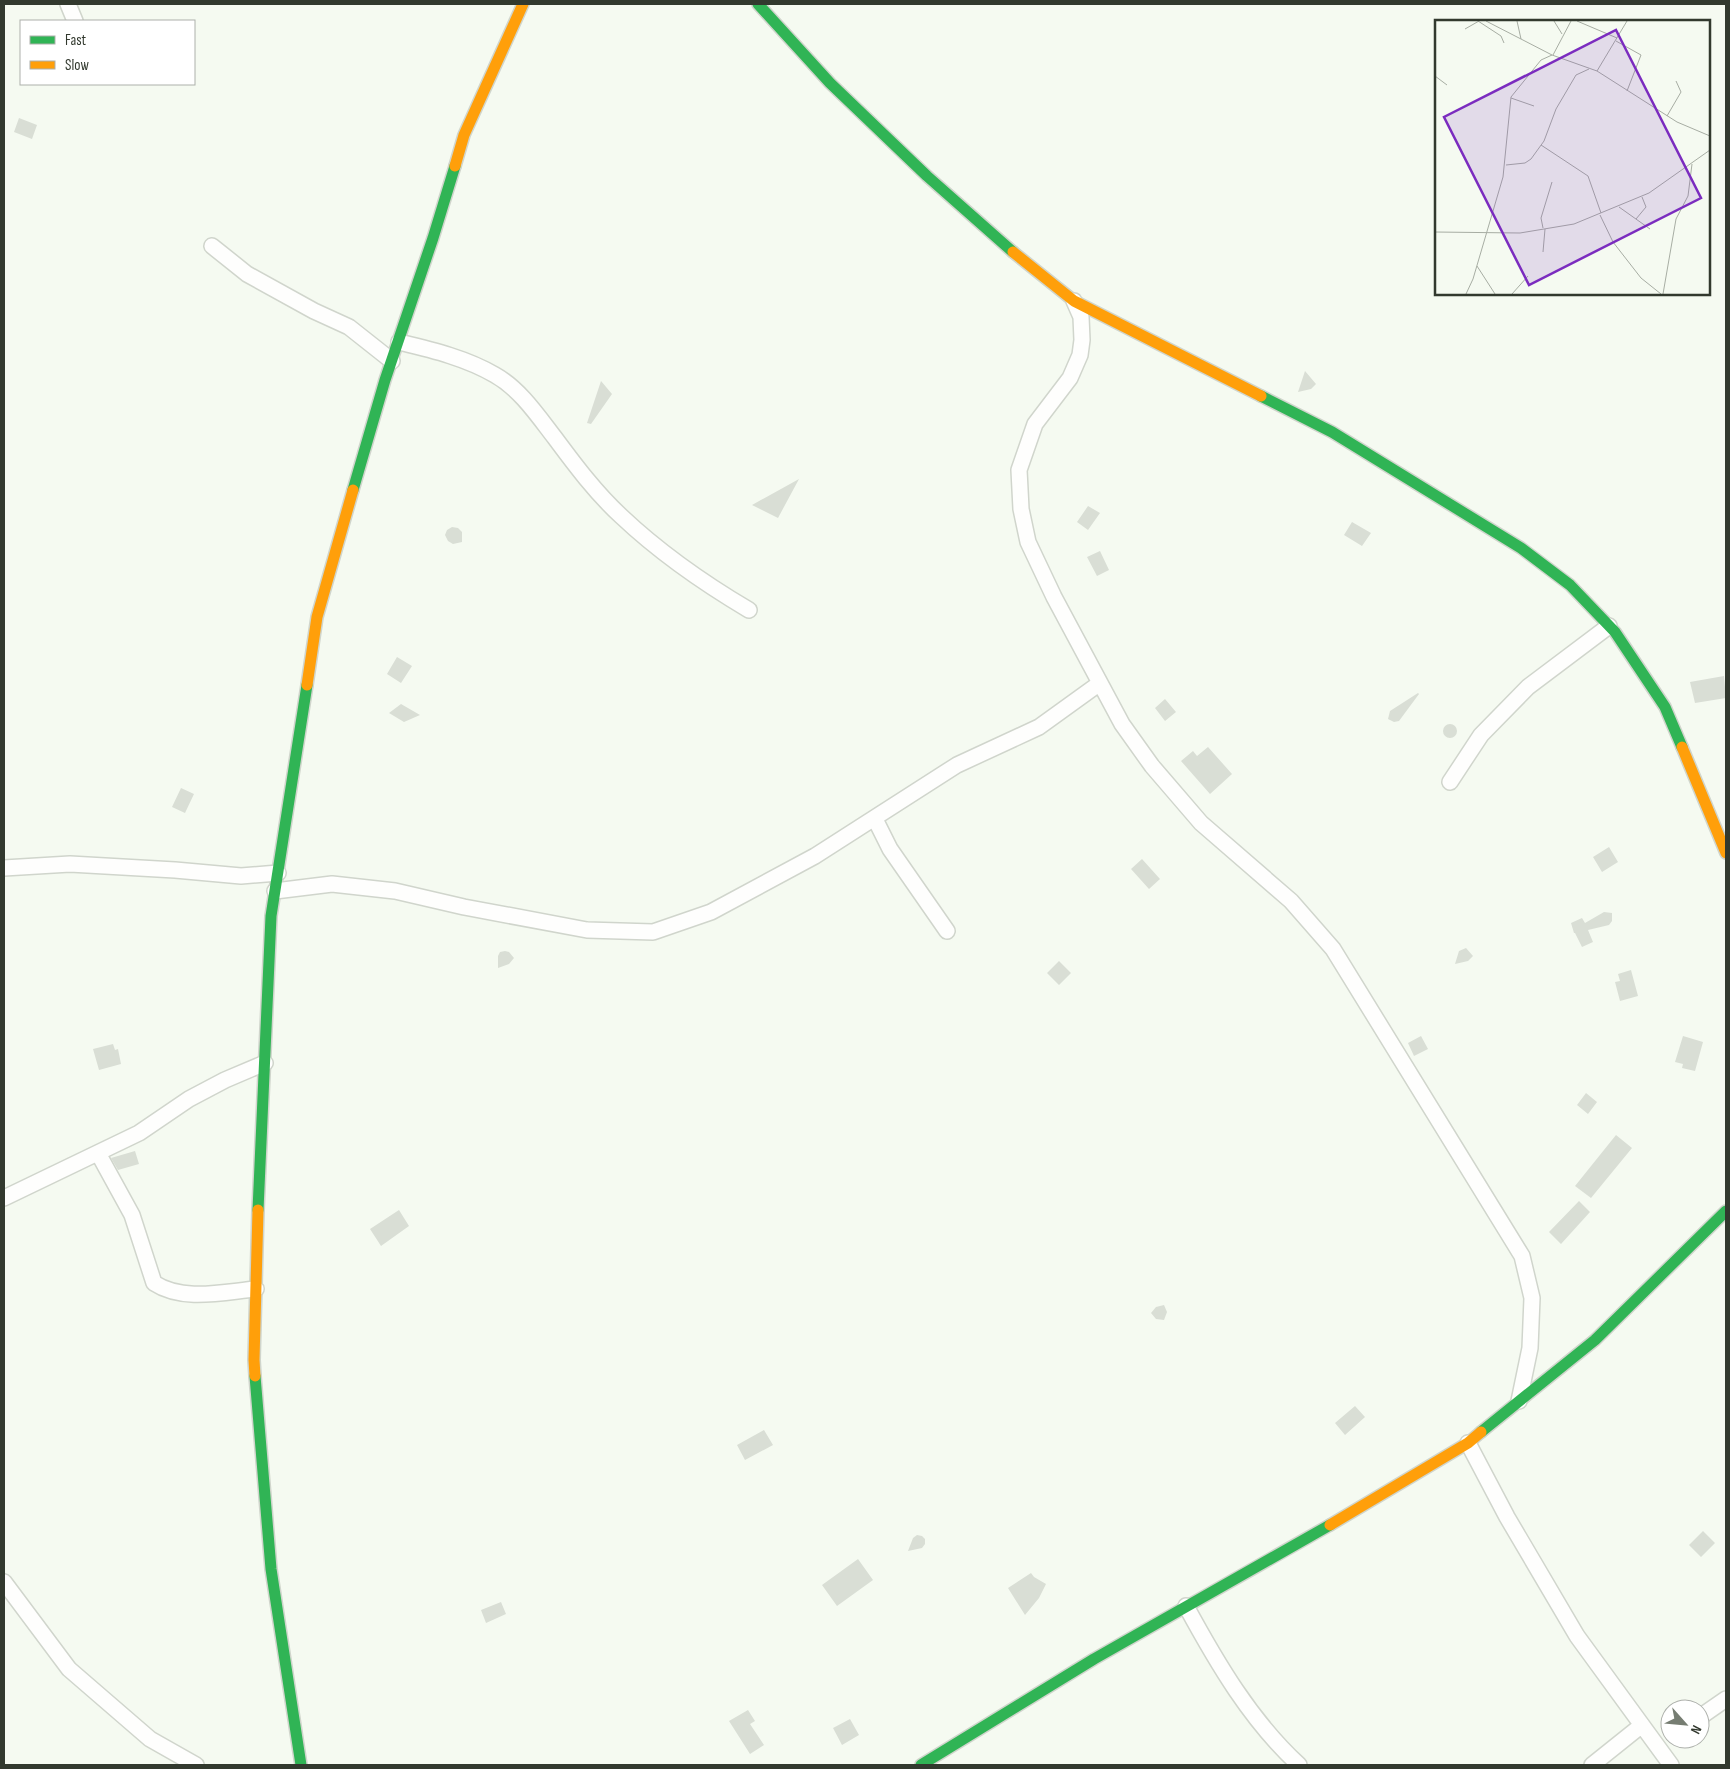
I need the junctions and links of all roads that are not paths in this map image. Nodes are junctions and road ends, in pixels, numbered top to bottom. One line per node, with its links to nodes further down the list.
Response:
1 (68, 4): 4 (street)
2 (523, 4): 7 (main road)
3 (758, 4): 6 (main road)
4 (75, 20)
5 (212, 246): 8 (street)
6 (1074, 301): 10 (main road); 11 (street)
7 (399, 342): 8 (main road); 9 (street)
8 (392, 361): 16 (main road)
9 (749, 610)
10 (1609, 626): 12 (street); 14 (main road)
11 (1100, 683): 13 (street); 24 (street)
12 (1450, 782)
13 (875, 819): 17 (street); 18 (street)
14 (1726, 853)
15 (4, 868): 16 (street)
16 (278, 873): 17 (main road)
17 (275, 891): 19 (main road)
18 (947, 931)
19 (264, 1063): 20 (street); 23 (main road)
20 (98, 1153): 21 (street); 23 (street)
21 (4, 1198)
22 (1726, 1211): 24 (main road)
23 (256, 1289): 34 (main road)
24 (1519, 1401): 25 (main road)
25 (1468, 1443): 27 (main road); 30 (street)
26 (4, 1582): 33 (street)
27 (1186, 1606): 35 (main road); 36 (street)
28 (1726, 1699): 29 (street)
29 (1710, 1710)
30 (1642, 1725): 31 (street); 37 (street)
31 (1660, 1740)
32 (1666, 1749): 38 (street)
33 (196, 1765)
34 (301, 1765)
35 (921, 1765)
36 (1299, 1765)
37 (1592, 1765)
38 (1671, 1765)

